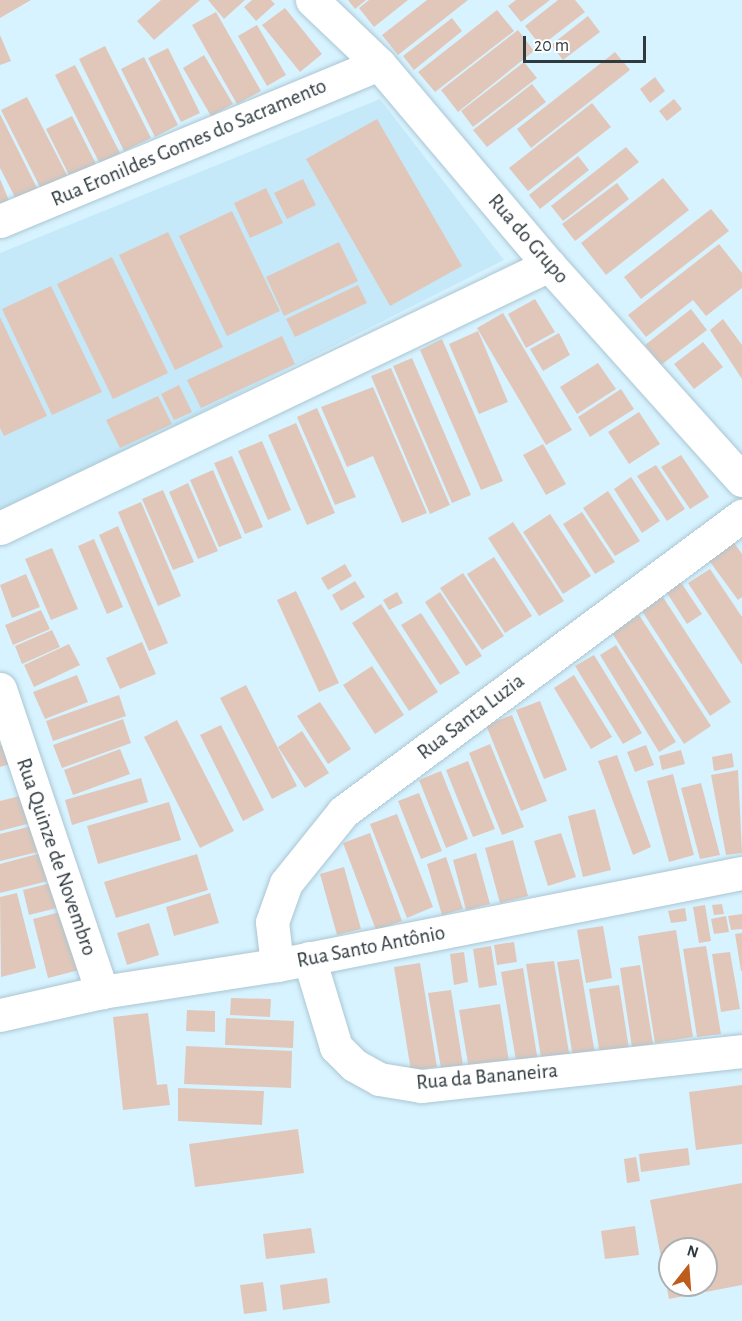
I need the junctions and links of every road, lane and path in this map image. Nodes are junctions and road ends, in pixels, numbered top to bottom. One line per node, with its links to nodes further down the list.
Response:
1 (312, 0): 2 (street, Rua do Grupo)
2 (379, 64): 3 (street, Rua Eronildes Gomes do Sacramento); 4 (street, Rua do Grupo)
3 (0, 221)
4 (549, 265): 5 (street, Rua do Grupo); 7 (street)
5 (742, 480)
6 (742, 516): 11 (street, Rua Santa Luzia)
7 (0, 528)
8 (0, 689): 12 (street, Rua Quinze de Novembro)
9 (742, 873): 10 (street, Rua Santo Antônio)
10 (309, 958): 11 (street, Rua Santo Antônio); 14 (street, Rua da Bananeira)
11 (277, 965): 12 (street, Rua Santo Antônio)
12 (102, 992): 13 (street, Rua Santo Antônio)
13 (0, 1015)
14 (742, 1051)

